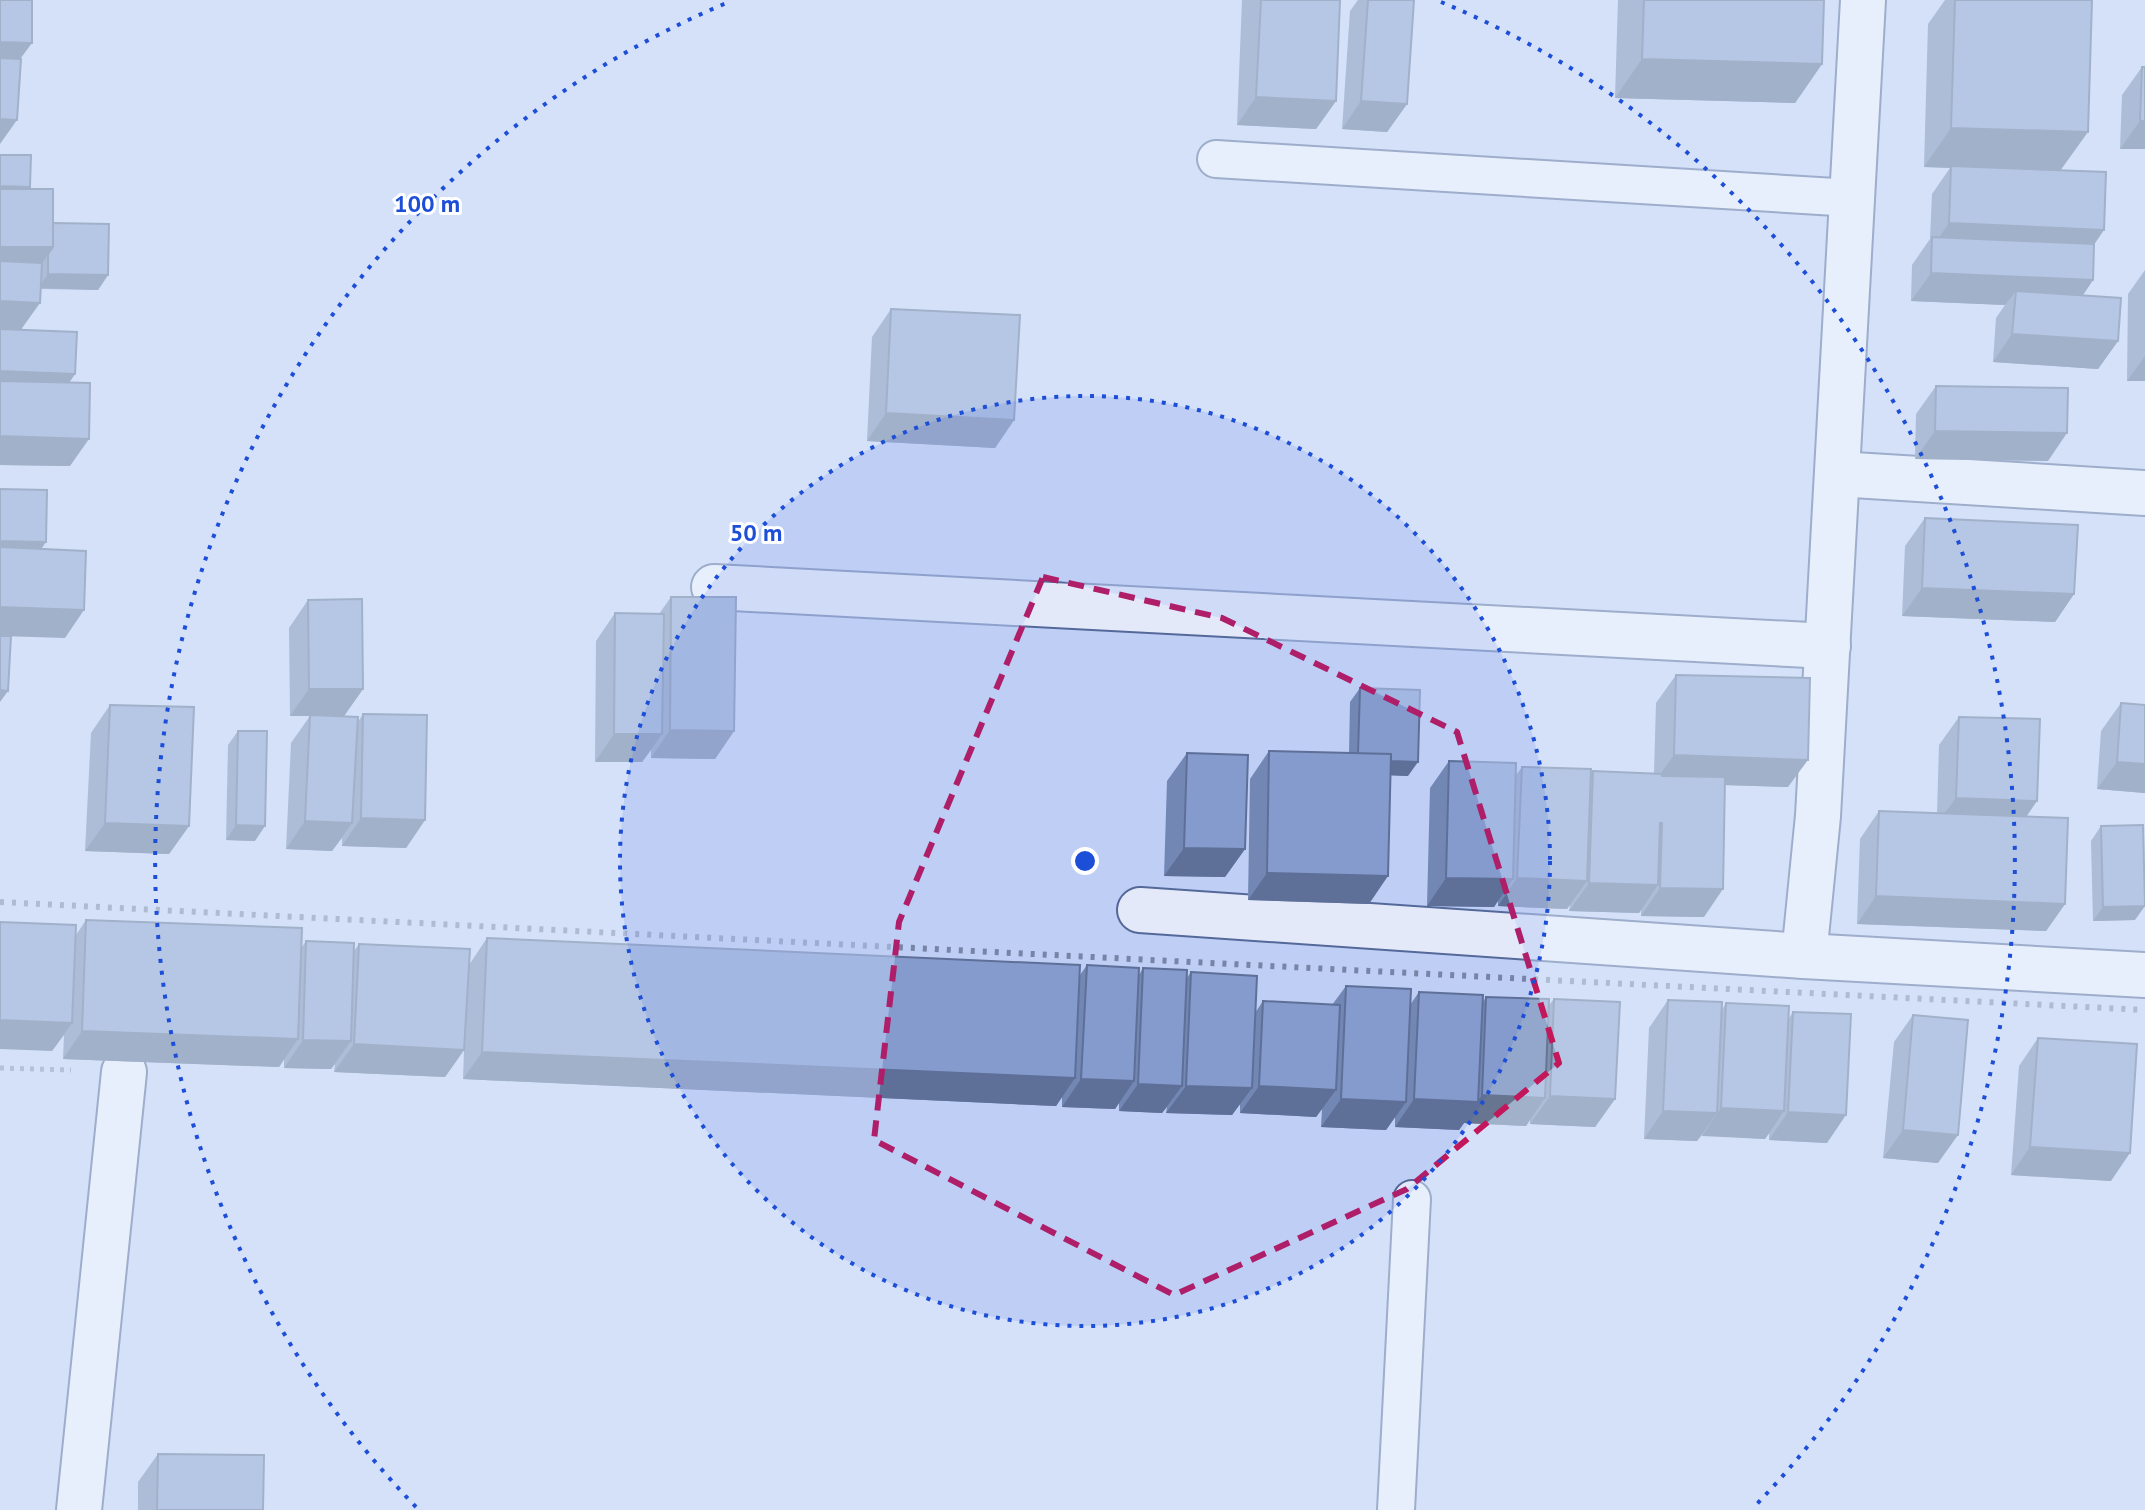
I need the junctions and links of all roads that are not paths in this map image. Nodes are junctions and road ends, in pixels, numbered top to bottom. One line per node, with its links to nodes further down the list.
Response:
1 (1863, 0): 3 (street)
2 (1216, 159): 3 (lane)
3 (1852, 198): 4 (street)
4 (1837, 474): 5 (street); 7 (street)
5 (2145, 493)
6 (714, 587): 7 (street)
7 (1828, 646): 9 (street)
8 (1140, 910): 9 (street)
9 (1804, 956): 10 (street)
10 (2145, 975)
11 (124, 1072): 13 (street)
12 (1412, 1199): 14 (lane)
13 (79, 1510)
14 (1396, 1510)

